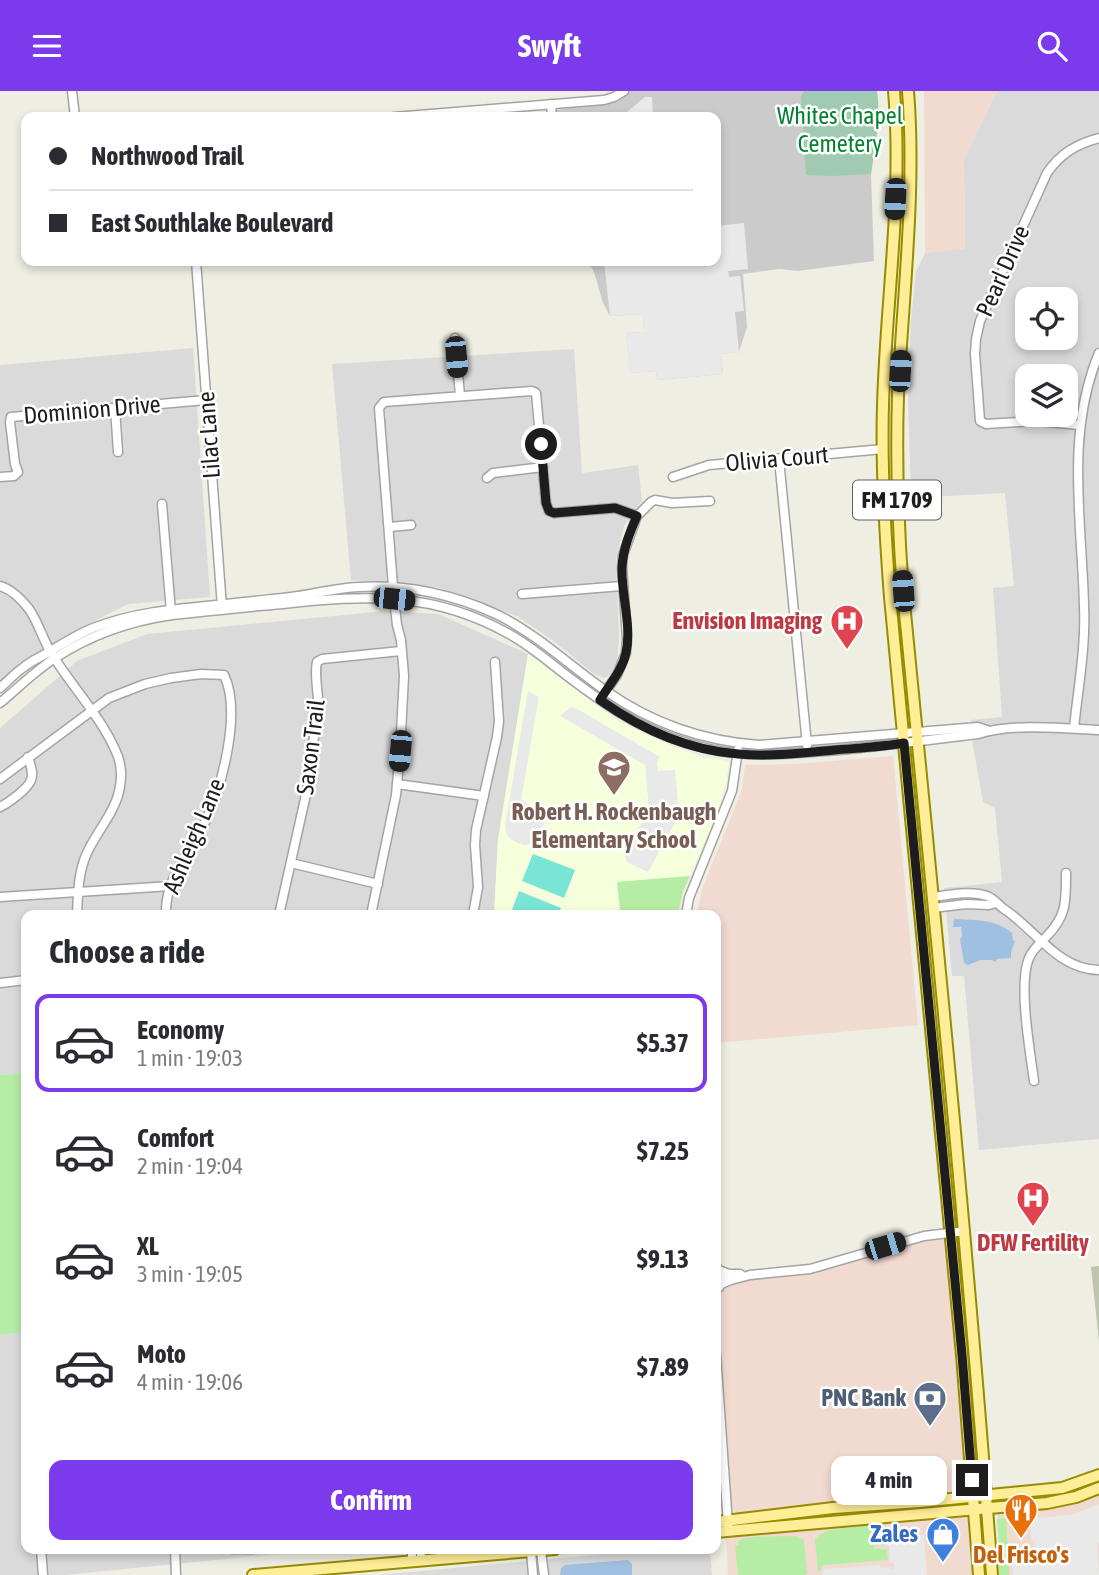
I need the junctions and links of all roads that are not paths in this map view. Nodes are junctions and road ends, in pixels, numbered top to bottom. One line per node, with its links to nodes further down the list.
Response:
1 (625, 91): 5 (street)
2 (894, 91): 10 (main road, FM 1709)
3 (908, 91): 11 (main road, FM 1709)
4 (73, 93): 6 (street)
5 (551, 104): 7 (street); 8 (street)
6 (75, 112)
7 (454, 112)
8 (552, 112)
9 (1099, 138): 18 (street, Pearl Drive)
10 (894, 221): 11 (main road); 19 (main road, FM 1709)
11 (908, 223): 26 (main road, FM 1709)
12 (196, 266): 16 (street, Lilac Lane)
13 (454, 338): 15 (street)
14 (1099, 353): 18 (street)
15 (460, 396): 22 (street); 31 (street)
16 (206, 401): 17 (street, Dominion Drive); 38 (street, Lilac Lane)
17 (115, 408): 20 (street); 23 (street, Dominion Drive)
18 (1080, 425): 49 (street)
19 (883, 449): 21 (street, Olivia Court); 26 (main road); 53 (main road, FM 1709)
20 (118, 452)
21 (779, 459): 24 (street, Olivia Court); 54 (street)
22 (543, 467): 25 (street); 29 (street)
23 (0, 477)
24 (673, 477)
25 (487, 478)
26 (897, 500): 52 (main road, FM 1709)
27 (710, 501): 29 (street)
28 (162, 504): 39 (street)
29 (637, 516): 33 (street)
30 (411, 525): 31 (street)
31 (389, 527): 34 (street)
32 (0, 586): 41 (street)
33 (622, 586): 35 (street); 44 (street)
34 (394, 587): 36 (street); 37 (street); 44 (street)
35 (522, 594)
36 (394, 599): 37 (street); 40 (street); 45 (street)
37 (279, 601): 38 (street)
38 (222, 607): 39 (street)
39 (171, 612): 41 (street)
40 (401, 651): 60 (street); 63 (street, Saxon Trail)
41 (52, 655): 43 (street); 46 (street); 47 (street)
42 (495, 662): 61 (street)
43 (0, 688)
44 (606, 691): 45 (street); 48 (street)
45 (600, 700): 51 (street)
46 (0, 703)
47 (91, 711): 58 (street); 66 (street, Ashleigh Lane); 67 (street)
48 (670, 727): 51 (street); 55 (street)
49 (1074, 728): 50 (street); 52 (street)
50 (1099, 730)
51 (666, 737): 57 (street)
52 (917, 737): 53 (street); 69 (main road, FM 1709)
53 (904, 738): 54 (street); 56 (street); 82 (main road, FM 1709)
54 (806, 741): 55 (street); 56 (street)
55 (738, 743): 57 (street)
56 (808, 753): 57 (street)
57 (737, 754): 75 (street)
58 (28, 757): 59 (street); 62 (street)
59 (0, 779)
60 (397, 785): 61 (street); 65 (street)
61 (484, 796): 74 (street)
62 (0, 807)
63 (291, 863): 65 (street); 72 (street, Saxon Trail)
64 (1066, 873): 76 (street)
65 (377, 884): 73 (street)
66 (171, 886): 67 (street); 71 (street, Ashleigh Lane)
67 (79, 891): 68 (street); 70 (street)
68 (0, 897)
69 (933, 902): 76 (street); 81 (main road, FM 1709)
70 (77, 910)
71 (166, 910)
72 (280, 910)
73 (372, 910)
74 (474, 910)
75 (688, 910)
76 (1041, 942): 77 (street); 80 (street)
77 (1099, 970)
78 (21, 981): 79 (street)
79 (0, 983)
80 (1034, 1081)
81 (965, 1231): 82 (street); 89 (main road, FM 1709)
82 (951, 1232): 84 (street); 90 (main road, FM 1709)
83 (721, 1270): 84 (street)
84 (750, 1275): 85 (street)
85 (721, 1287)
86 (721, 1426): 97 (street)
87 (1099, 1475): 89 (main road)
88 (1099, 1488): 92 (main road)
89 (987, 1495): 90 (main road); 92 (main road, FM 1709)
90 (974, 1496): 91 (main road); 93 (main road, FM 1709)
91 (844, 1507): 94 (main road); 96 (main road)
92 (988, 1508): 93 (main road); 114 (main road, FM 1709)
93 (975, 1509): 96 (main road); 113 (main road, FM 1709)
94 (811, 1511): 97 (main road); 98 (main road)
95 (721, 1524): 97 (main road)
96 (809, 1525): 98 (main road)
97 (728, 1526): 98 (main road); 99 (main road)
98 (775, 1527)
99 (721, 1530)
100 (41, 1554): 108 (street)
101 (175, 1554): 109 (street)
102 (414, 1554): 107 (street)
103 (419, 1554): 107 (street)
104 (500, 1554): 107 (main road)
105 (536, 1554): 111 (street)
106 (537, 1554): 112 (street)
107 (417, 1561): 110 (main road)
108 (43, 1575)
109 (176, 1575)
110 (253, 1575)
111 (533, 1575)
112 (544, 1575)
113 (979, 1575)
114 (992, 1575)

